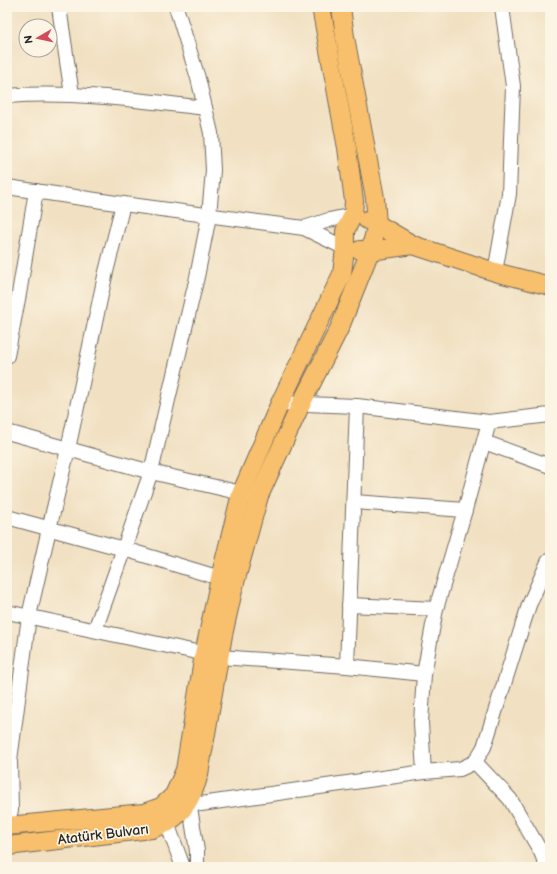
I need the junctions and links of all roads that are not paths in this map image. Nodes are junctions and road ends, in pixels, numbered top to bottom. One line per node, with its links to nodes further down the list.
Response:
1 (59, 7): 6 (street)
2 (176, 7): 8 (street)
3 (321, 7): 12 (main road)
4 (341, 7): 14 (main road)
5 (502, 7): 19 (street)
6 (72, 95): 7 (street); 8 (street)
7 (7, 96)
8 (205, 108): 13 (street)
9 (7, 187): 10 (street)
10 (36, 191): 11 (street); 21 (street)
11 (124, 204): 13 (street); 29 (street)
12 (353, 215): 14 (main road); 15 (street); 17 (main road)
13 (209, 216): 15 (street); 31 (street)
14 (377, 224): 16 (main road); 18 (main road)
15 (304, 228): 17 (street)
16 (414, 245): 18 (main road); 19 (main road)
17 (346, 248): 18 (main road); 22 (main road)
18 (370, 251): 23 (main road)
19 (495, 272): 20 (main road)
20 (550, 286)
21 (7, 356)
22 (280, 403): 23 (street); 32 (main road)
23 (301, 404): 24 (street); 33 (main road)
24 (357, 406): 26 (street); 34 (street)
25 (550, 415): 26 (street)
26 (489, 422): 28 (street)
27 (7, 432): 29 (street)
28 (484, 442): 30 (street); 35 (street)
29 (68, 449): 31 (street); 37 (street)
30 (550, 466)
31 (151, 472): 32 (street); 38 (street)
32 (241, 494): 33 (street); 40 (main road)
33 (259, 496): 46 (main road)
34 (354, 502): 35 (street); 41 (street)
35 (465, 510): 42 (street)
36 (7, 517): 37 (street)
37 (49, 529): 38 (street); 44 (street)
38 (124, 549): 40 (street); 45 (street)
39 (550, 560): 50 (street)
40 (220, 578): 46 (main road)
41 (349, 605): 42 (street); 47 (street)
42 (436, 609): 48 (street)
43 (7, 612): 44 (street)
44 (30, 616): 45 (street); 49 (street)
45 (95, 630): 46 (street)
46 (212, 655): 47 (street); 52 (main road)
47 (347, 666): 48 (street)
48 (424, 674): 51 (street)
49 (8, 760): 53 (street)
50 (475, 762): 51 (street); 58 (street)
51 (424, 772): 52 (street)
52 (181, 798): 53 (main road, Atatürk Bulvarı); 54 (main road, Atatürk Bulvarı); 57 (street)
53 (8, 815)
54 (166, 823): 55 (main road, Atatürk Bulvarı); 56 (street)
55 (7, 846)
56 (182, 867)
57 (197, 867)
58 (547, 867)

